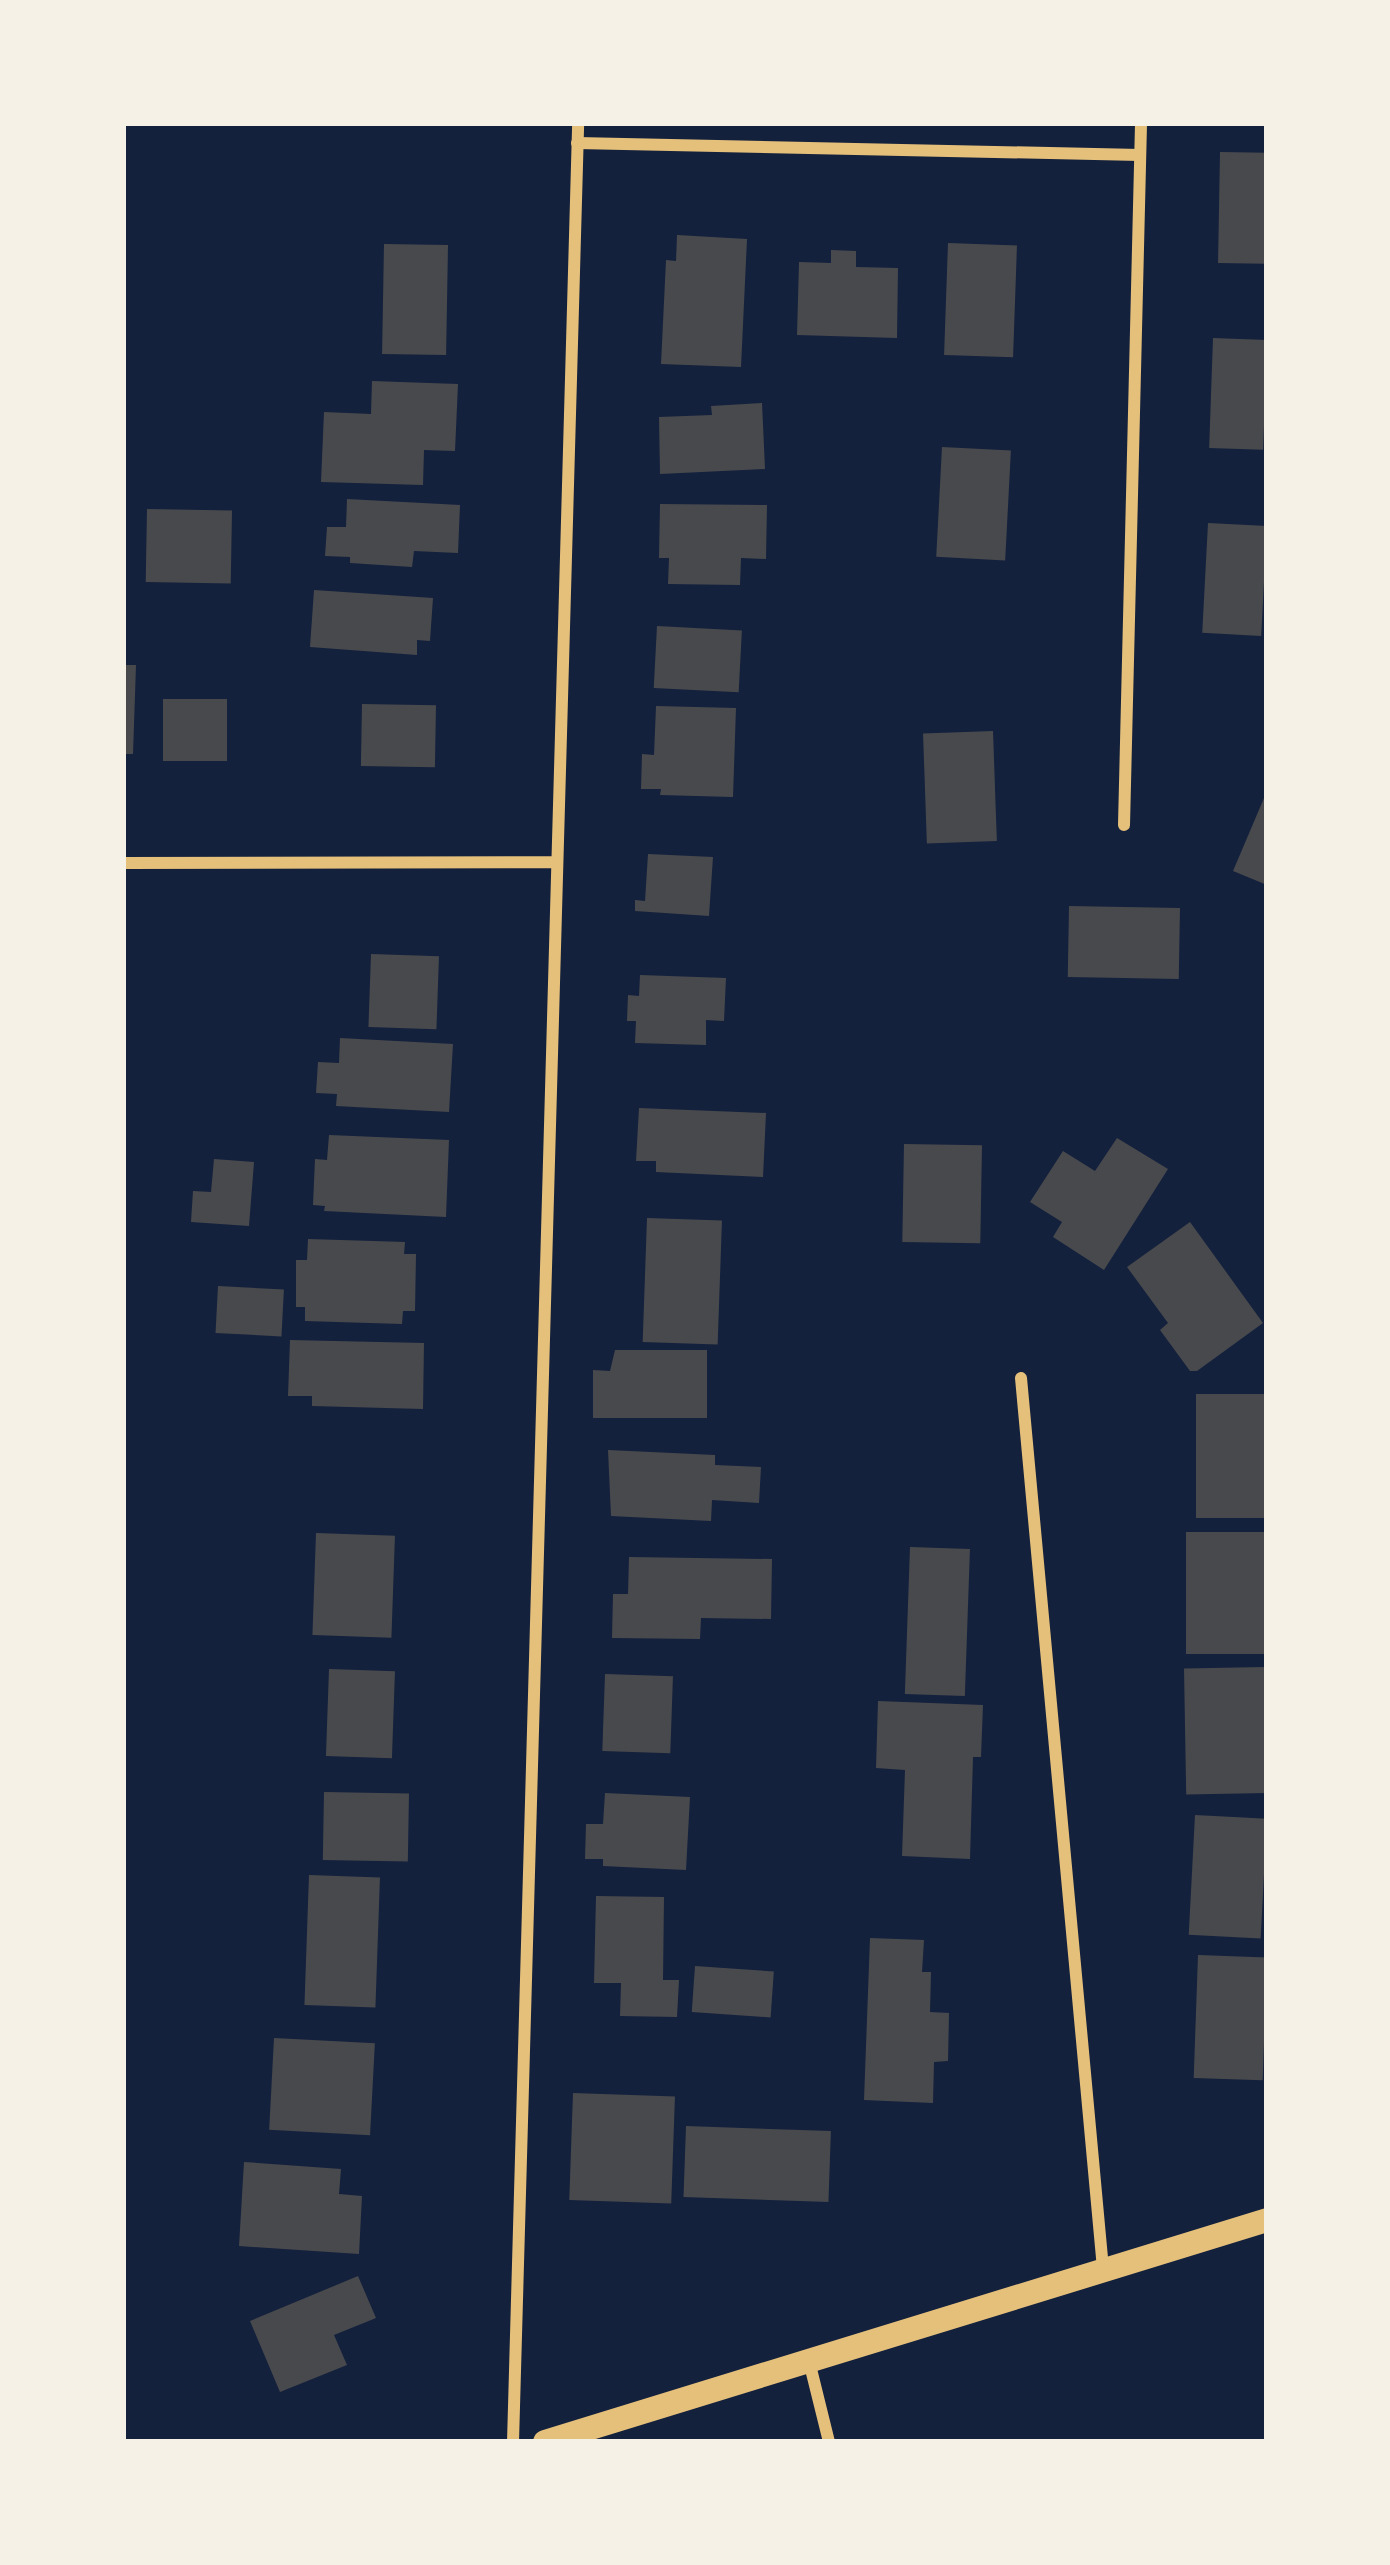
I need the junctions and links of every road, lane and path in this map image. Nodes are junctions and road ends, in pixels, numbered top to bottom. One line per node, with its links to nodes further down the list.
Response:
1 (578, 123): 3 (street)
2 (1142, 123): 4 (street)
3 (577, 143): 4 (street); 6 (street)
4 (1140, 154): 5 (street)
5 (1124, 825)
6 (555, 862): 7 (street); 12 (street)
7 (123, 863)
8 (1021, 1378): 10 (street)
9 (1267, 2220): 10 (main road)
10 (1103, 2268): 11 (main road)
11 (808, 2360): 13 (main road); 14 (street)
12 (513, 2442)
13 (545, 2442)
14 (829, 2442)

